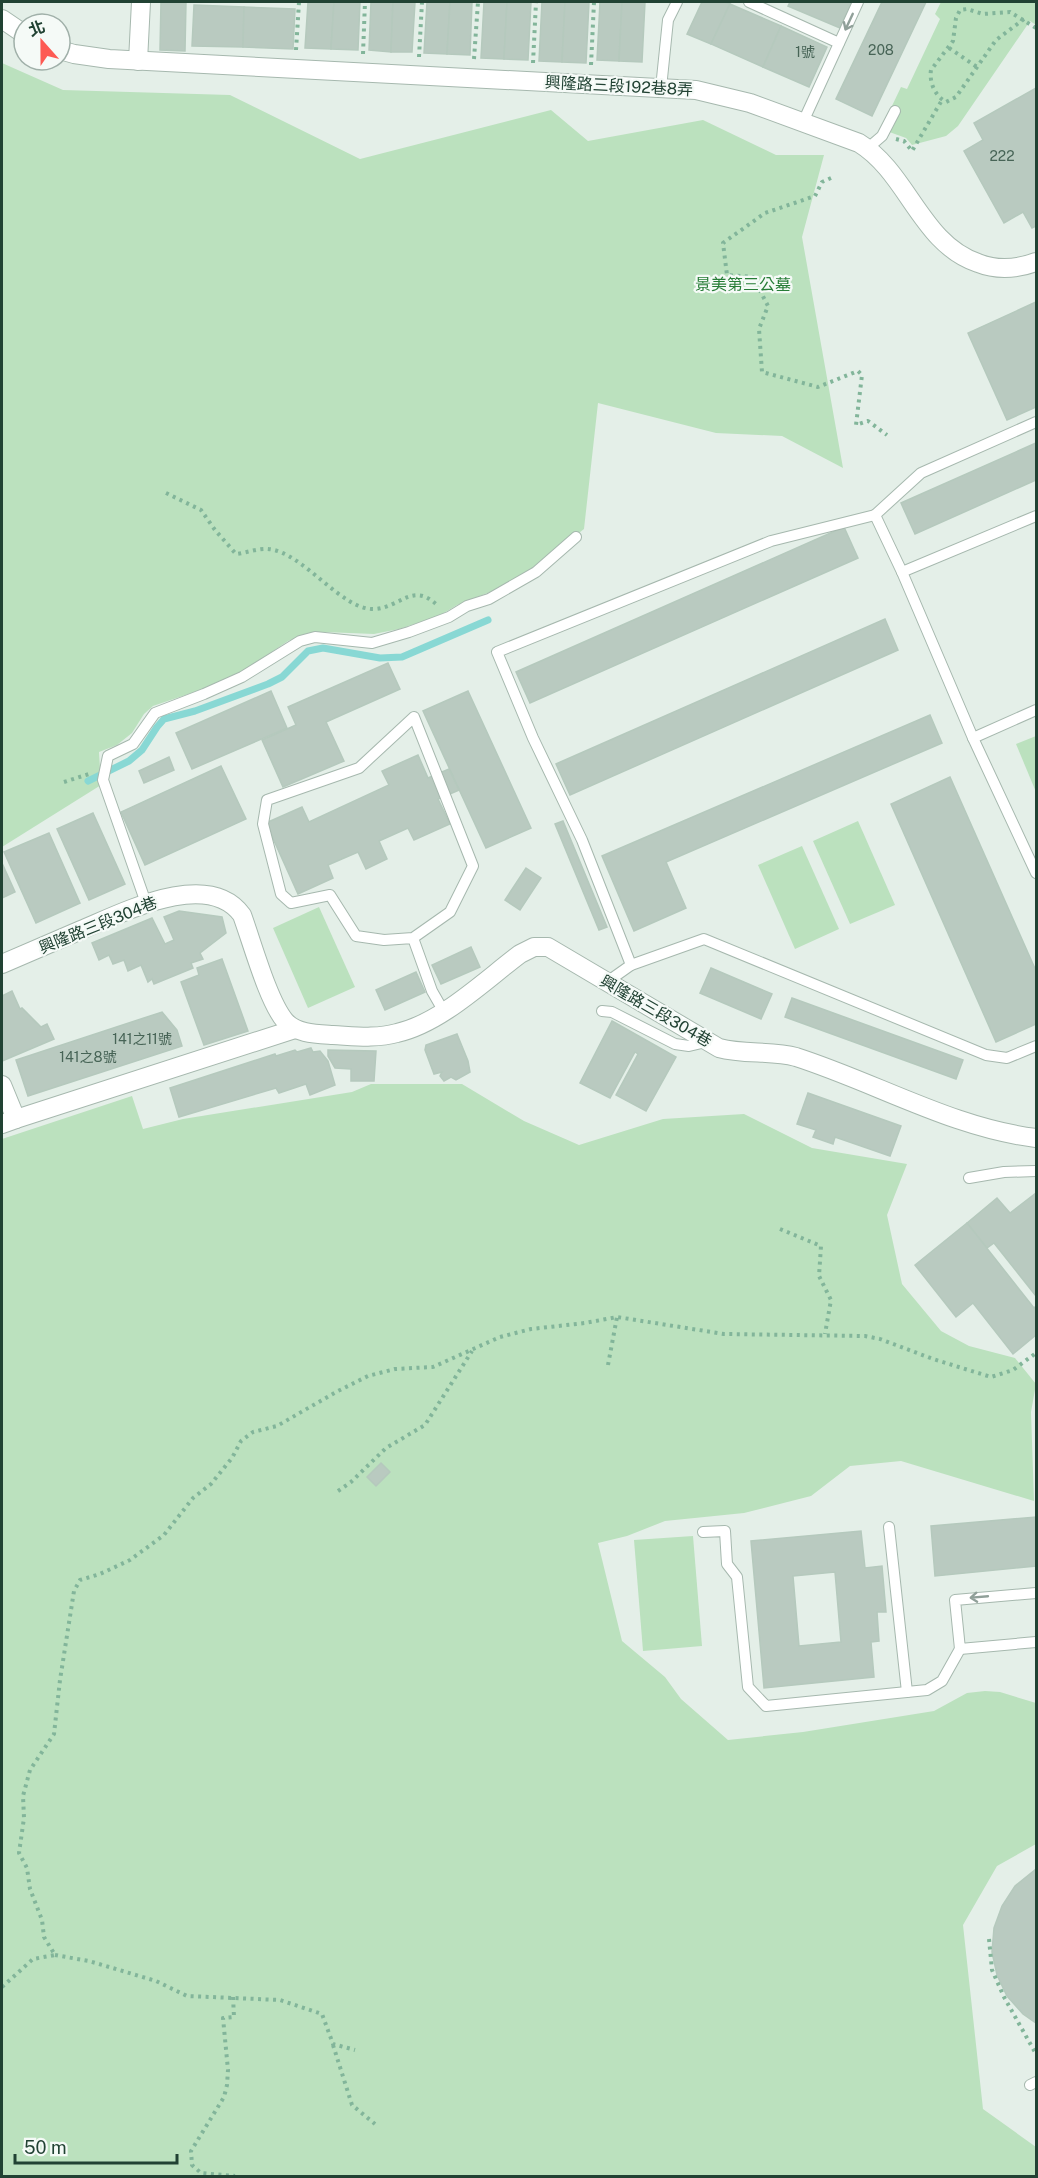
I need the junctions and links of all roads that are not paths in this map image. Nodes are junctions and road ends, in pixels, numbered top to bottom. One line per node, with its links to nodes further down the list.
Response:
1 (141, 2): 7 (street)
2 (677, 2): 8 (lane)
3 (749, 2): 5 (lane)
4 (858, 2): 5 (lane, one-way to 5)
5 (839, 43): 10 (lane)
6 (72, 53): 7 (street, 興隆路三段192巷8弄)
7 (138, 61): 8 (street, 興隆路三段192巷8弄)
8 (661, 88): 10 (street, 興隆路三段192巷8弄)
9 (895, 111): 11 (lane)
10 (803, 122): 11 (street, 興隆路三段192巷8弄)
11 (868, 148): 12 (street, 興隆路三段192巷8弄)
12 (1036, 262)
13 (1036, 422): 14 (lane)
14 (875, 515): 17 (lane); 24 (lane)
15 (1036, 516): 17 (lane)
16 (576, 537): 21 (lane)
17 (902, 572): 19 (lane)
18 (1036, 711): 19 (lane)
19 (973, 738): 20 (lane)
20 (1036, 873)
21 (146, 903): 23 (street, 興隆路三段304巷); 28 (street, 興隆路三段304巷)
22 (413, 938): 22 (lane); 27 (lane)
23 (2, 964)
24 (631, 964): 25 (lane); 30 (lane)
25 (607, 982): 27 (street, 興隆路三段304巷); 29 (street, 興隆路三段304巷)
26 (602, 1011): 29 (lane)
27 (444, 1012): 28 (street, 興隆路三段304巷)
28 (295, 1029): 32 (street, 興隆路三段304巷)
29 (706, 1042): 33 (street, 興隆路三段304巷)
30 (1036, 1046)
31 (2, 1085): 32 (street, 興隆路三段304巷)
32 (9, 1122)
33 (1036, 1138)
34 (1036, 1171): 35 (lane)
35 (969, 1178)
36 (889, 1527): 41 (lane)
37 (703, 1532): 41 (lane)
38 (1036, 1593): 40 (lane, one-way to 40)
39 (1036, 1642): 40 (lane)
40 (960, 1649): 41 (lane)
41 (907, 1692)

